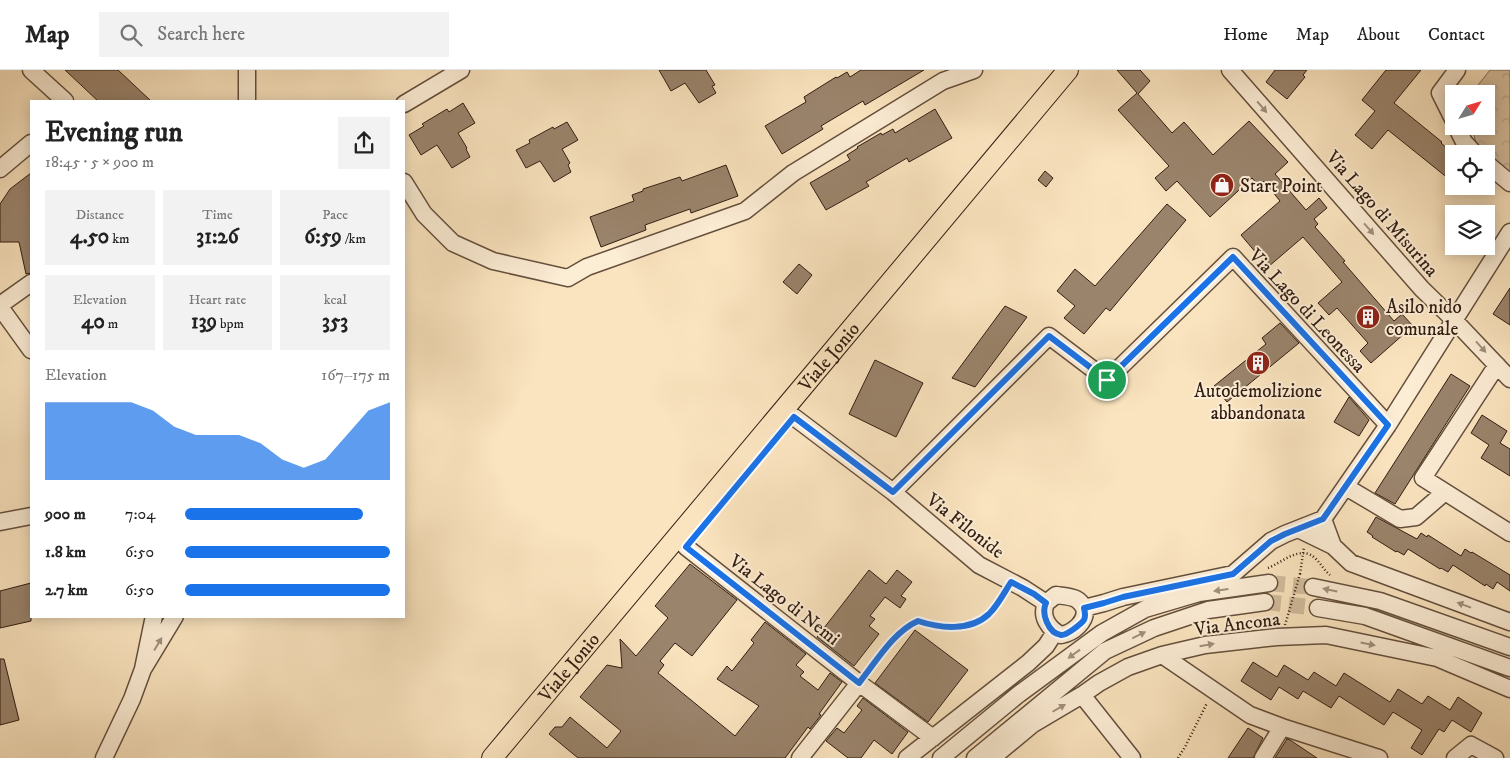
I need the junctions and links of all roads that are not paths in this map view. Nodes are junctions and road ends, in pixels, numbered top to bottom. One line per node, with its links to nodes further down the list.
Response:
1 (31, 70): 11 (street)
2 (247, 70): 12 (street)
3 (461, 70): 13 (street)
4 (974, 70): 19 (street)
5 (1068, 70): 62 (main road, Viale Jonio)
6 (1083, 70): 27 (main road, Viale Jonio)
7 (1230, 70): 23 (street, Via Lago di Misurina, one-way to 23)
8 (1457, 70): 9 (street)
9 (1446, 85)
10 (1445, 86): 14 (street)
11 (64, 100)
12 (247, 100)
13 (405, 103)
14 (1445, 103)
15 (30, 144): 16 (street)
16 (0, 169)
17 (1495, 170): 18 (street)
18 (1510, 183)
19 (405, 184)
20 (1510, 232): 23 (street)
21 (30, 285): 22 (street)
22 (0, 306): 24 (street)
23 (1454, 320): 25 (street, Via Lago di Misurina, one-way to 25); 28 (street)
24 (30, 349)
25 (1497, 365): 26 (street, Via Lago di Misurina); 31 (street)
26 (1510, 379)
27 (794, 417): 30 (street, Via Filonide); 38 (main road, Viale Jonio)
28 (1388, 425): 29 (street); 30 (street, Via Lago di Leonessa)
29 (1346, 487): 31 (street); 33 (street)
30 (893, 492): 42 (street, Via Filonide)
31 (1445, 492): 36 (street)
32 (30, 516): 34 (street)
33 (1323, 519): 35 (street); 37 (street)
34 (0, 522)
35 (1298, 529): 37 (street); 43 (street)
36 (1510, 533)
37 (1333, 546): 47 (street, one-way to 37)
38 (686, 547): 54 (street, Via Lago di Nemi); 63 (main road, Viale Jonio)
39 (1265, 577): 56 (street, Via Ancona, one-way to 56)
40 (1313, 587): 49 (street, one-way to 40)
41 (1264, 602): 67 (street, Via Ancona, one-way to 41)
42 (1046, 603): 43 (street); 48 (street)
43 (1084, 608): 48 (street)
44 (1318, 608): 52 (street)
45 (154, 618): 53 (street)
46 (174, 618): 53 (street, one-way to 46)
47 (1510, 622)
48 (1054, 632): 51 (street)
49 (1510, 647)
50 (1162, 655): 55 (street, Via Ancona, one-way to 55); 57 (street, Via Ancona); 58 (street)
51 (1028, 662): 56 (street); 59 (street)
52 (1510, 668)
53 (143, 670): 61 (street)
54 (859, 683): 59 (street, Via Lago di Nemi); 64 (street)
55 (1510, 689)
56 (1019, 694): 66 (street, Via Ancona)
57 (1082, 695): 60 (street); 68 (street, Via Ancona, one-way to 57)
58 (1282, 727): 69 (street); 70 (street)
59 (933, 738): 65 (street)
60 (1127, 756)
61 (104, 758)
62 (492, 758)
63 (509, 758)
64 (800, 758)
65 (907, 758)
66 (941, 758)
67 (975, 758)
68 (992, 758)
69 (1263, 758)
70 (1379, 758)
71 (1455, 758): 72 (street)
72 (1495, 758)

